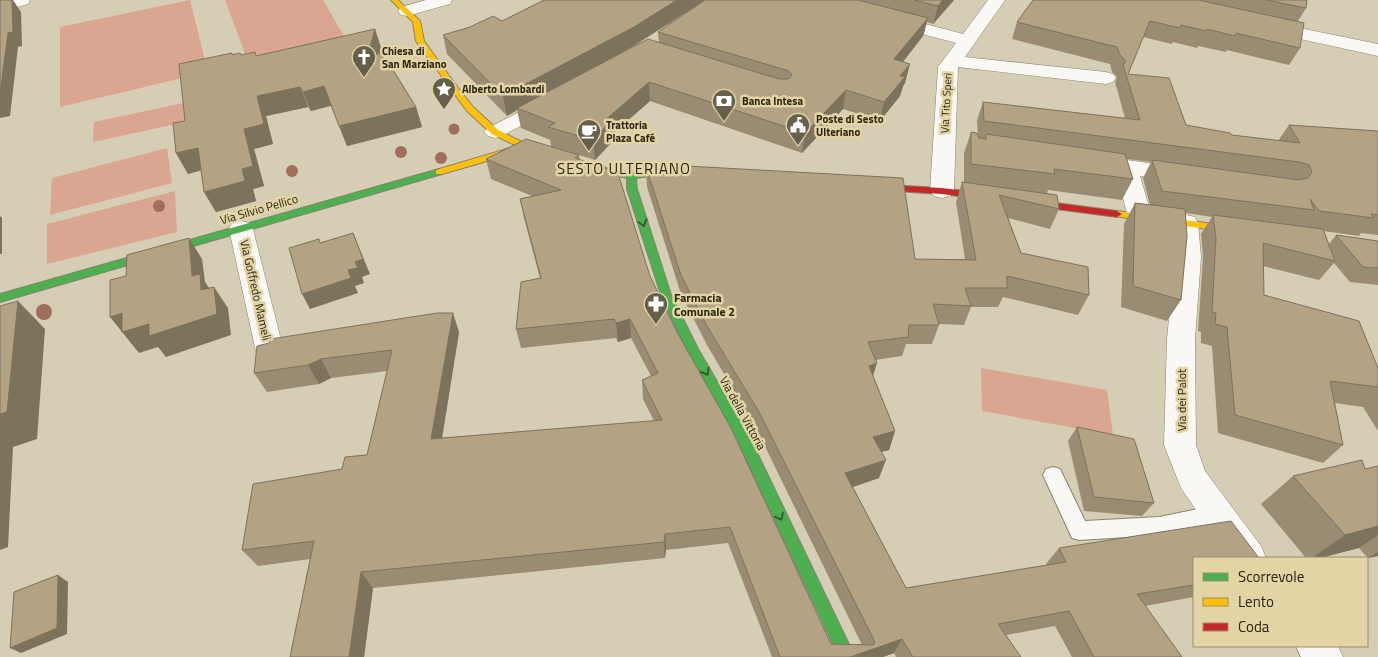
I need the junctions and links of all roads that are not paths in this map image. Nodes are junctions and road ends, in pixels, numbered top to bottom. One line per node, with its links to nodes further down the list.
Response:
1 (22, 0): 6 (street)
2 (444, 0): 5 (street)
3 (814, 0): 8 (street)
4 (997, 0): 8 (street, Via Tito Speri)
5 (400, 5): 13 (street)
6 (0, 7)
7 (1244, 21): 9 (street)
8 (967, 40): 10 (street, Via Tito Speri)
9 (1378, 50)
10 (952, 61): 11 (street); 21 (street, Via Tito Speri)
11 (1106, 78)
12 (566, 94): 13 (street)
13 (495, 132): 14 (street)
14 (525, 147): 17 (street); 24 (street, Via Silvio Pellico)
15 (1068, 159): 16 (street)
16 (1126, 167): 19 (street); 22 (street)
17 (630, 176): 18 (street); 32 (street, Via della Vittoria, one-way to 32)
18 (697, 176)
19 (1201, 177)
20 (853, 186): 21 (street)
21 (942, 191): 22 (street)
22 (1140, 217): 23 (street)
23 (1186, 223): 25 (street); 29 (street, Via dei Palot)
24 (241, 229): 26 (street, Via Silvio Pellico); 27 (street, Via Goffredo Mameli)
25 (1254, 232)
26 (0, 298)
27 (270, 352)
28 (1053, 474): 29 (lane)
29 (1218, 514): 30 (street, Via dei Palot)
30 (1248, 557)
31 (1316, 647): 33 (street)
32 (847, 657)
33 (1324, 657)

